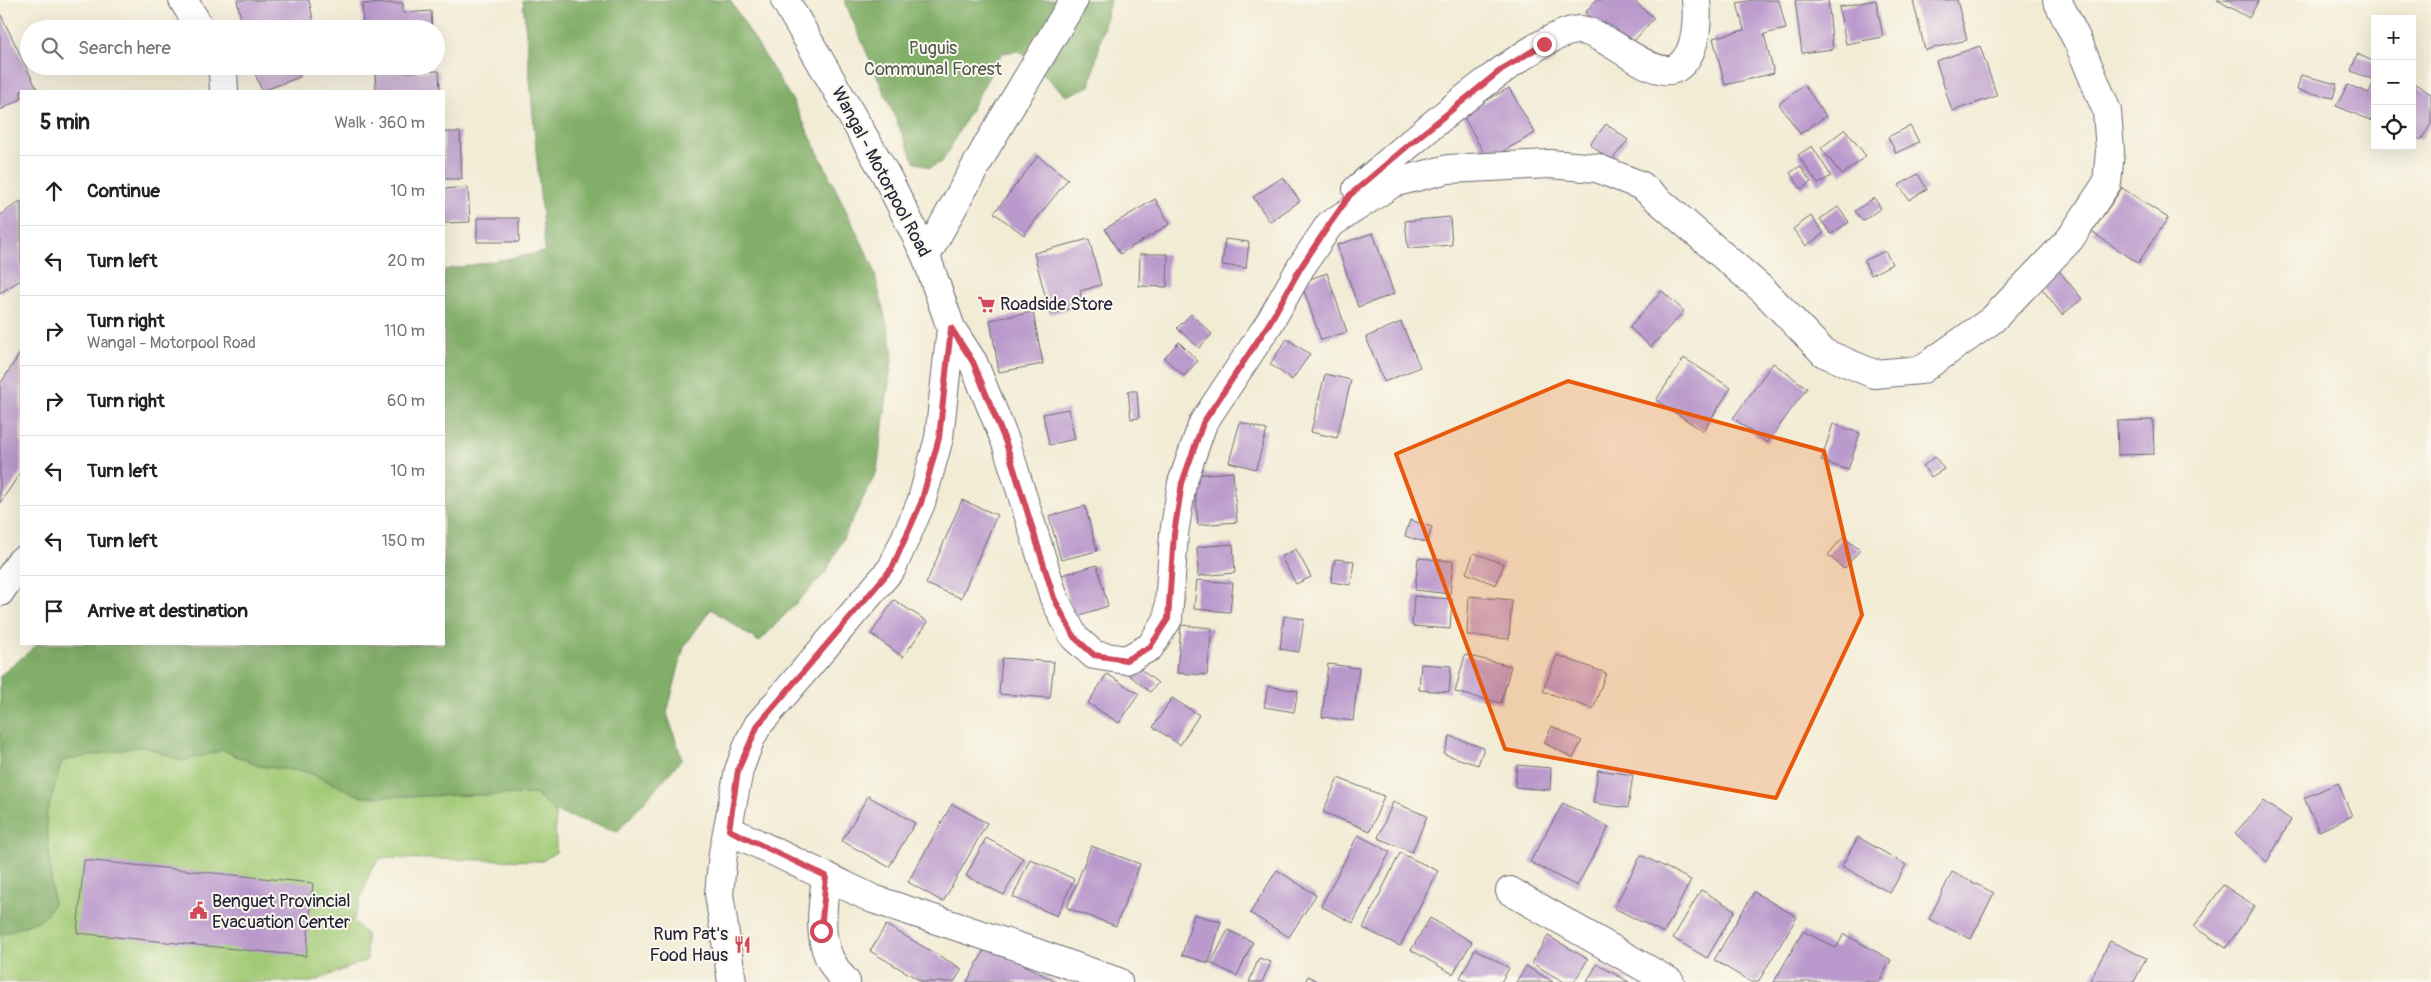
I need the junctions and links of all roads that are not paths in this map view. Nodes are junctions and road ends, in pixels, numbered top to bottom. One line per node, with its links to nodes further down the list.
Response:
1 (183, 0): 6 (street)
2 (785, 0): 10 (street, Wangal - Motorpool Road)
3 (1074, 0): 10 (street)
4 (1696, 0): 9 (street)
5 (2057, 0): 9 (street)
6 (195, 20)
7 (223, 75): 8 (street)
8 (224, 90)
9 (1329, 225): 11 (street)
10 (926, 256): 11 (street, Wangal - Motorpool Road)
11 (951, 328): 14 (street, Wangal - Motorpool Road)
12 (20, 562): 13 (street)
13 (0, 592)
14 (729, 830): 15 (street); 17 (street, Wangal - Motorpool Road)
15 (826, 876): 18 (street); 19 (street)
16 (1510, 891): 20 (street)
17 (732, 982)
18 (846, 982)
19 (1118, 982)
20 (1670, 982)

